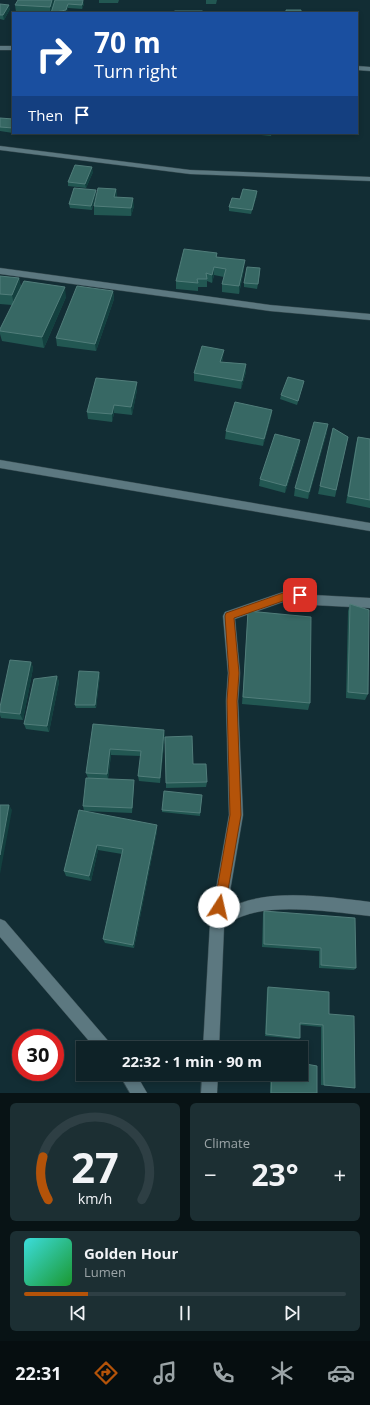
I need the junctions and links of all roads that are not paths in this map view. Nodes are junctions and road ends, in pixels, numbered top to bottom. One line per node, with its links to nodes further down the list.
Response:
1 (0, 48): 2 (street)
2 (12, 48)
3 (358, 68): 4 (street)
4 (370, 69)
5 (0, 148): 6 (street)
6 (370, 178)
7 (0, 271): 8 (street)
8 (370, 317)
9 (0, 464): 10 (street)
10 (370, 527)
11 (370, 603): 13 (street)
12 (370, 909): 13 (street)
13 (217, 923): 16 (street)
14 (0, 926): 15 (street)
15 (99, 1041)
16 (211, 1041)
17 (131, 1081): 19 (street)
18 (210, 1081): 20 (street)
19 (139, 1093)
20 (209, 1093)

